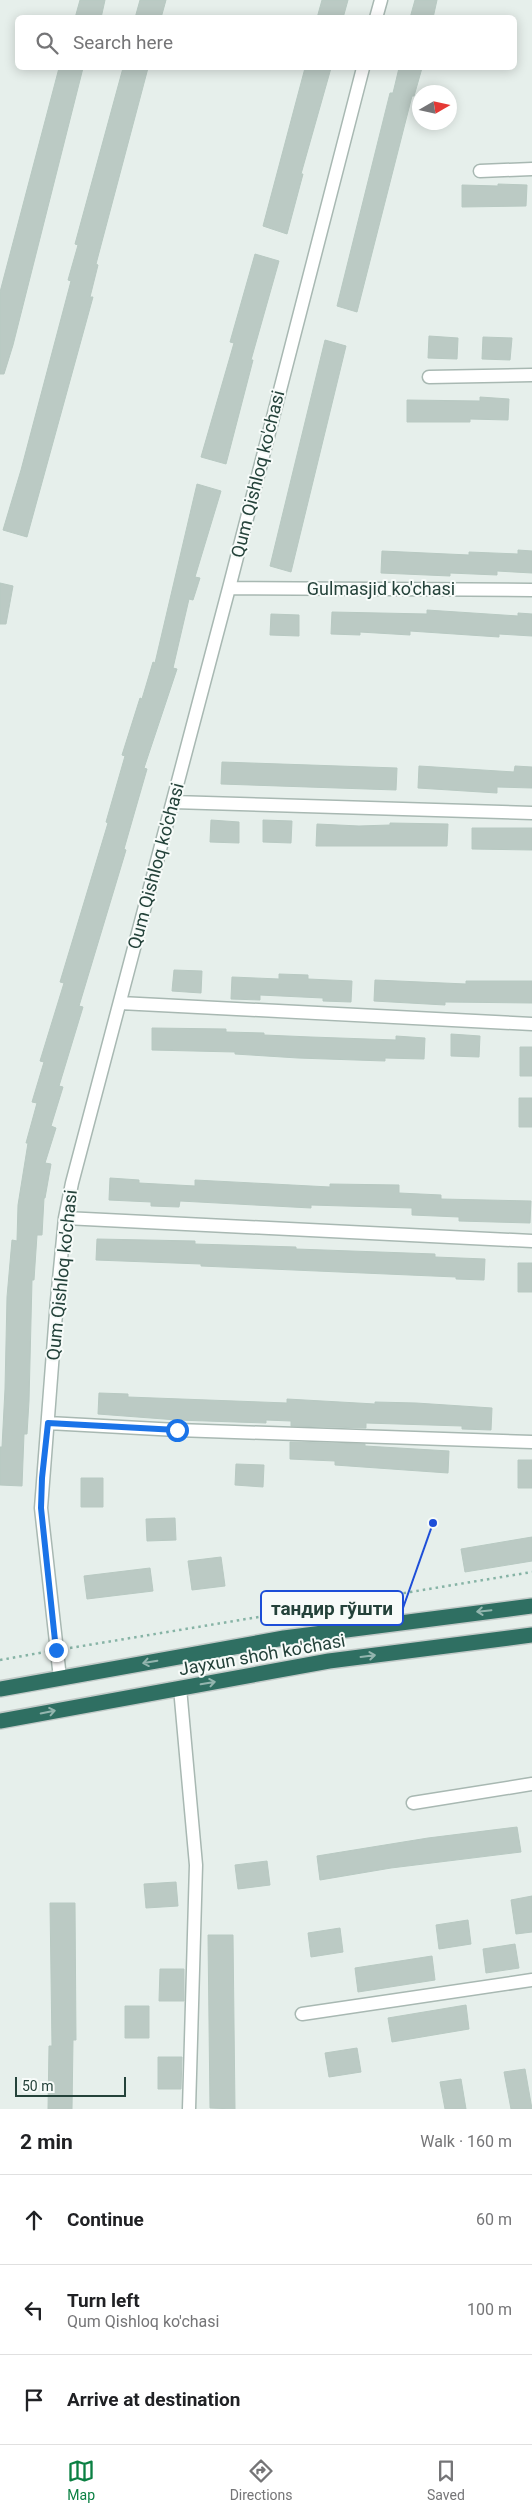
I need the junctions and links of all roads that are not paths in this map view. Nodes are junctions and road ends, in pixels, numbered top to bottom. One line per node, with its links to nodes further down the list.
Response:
1 (381, 0): 2 (street)
2 (377, 15)
3 (362, 70): 8 (street, Qum Qishloq ko'chasi)
4 (532, 169): 5 (street)
5 (480, 171)
6 (532, 375): 7 (street)
7 (429, 377)
8 (229, 588): 9 (street, Gulmasjid ko'chasi); 10 (street, Qum Qishloq ko'chasi)
9 (532, 590)
10 (173, 802): 11 (street); 12 (street, Qum Qishloq ko'chasi)
11 (532, 813)
12 (120, 1003): 13 (street); 14 (street, Qum Qishloq ko'chasi)
13 (532, 1024)
14 (66, 1218): 15 (street); 16 (street, Qum Qishloq ko'chasi)
15 (532, 1241)
16 (48, 1423): 17 (street); 20 (street, Qum Qishloq ko'chasi)
17 (532, 1442)
18 (532, 1606): 20 (highway, Jayxun shoh ko'chasi, one-way to 20)
19 (532, 1635): 21 (highway, Jayxun shoh ko'chasi, one-way to 19)
20 (60, 1678): 22 (highway, Jayxun shoh ko'chasi)
21 (180, 1688): 23 (highway, Jayxun shoh ko'chasi, one-way to 21); 28 (street)
22 (0, 1689)
23 (0, 1721)
24 (532, 1784): 25 (street)
25 (413, 1803)
26 (532, 1980): 27 (street)
27 (302, 2014)
28 (189, 2109)

